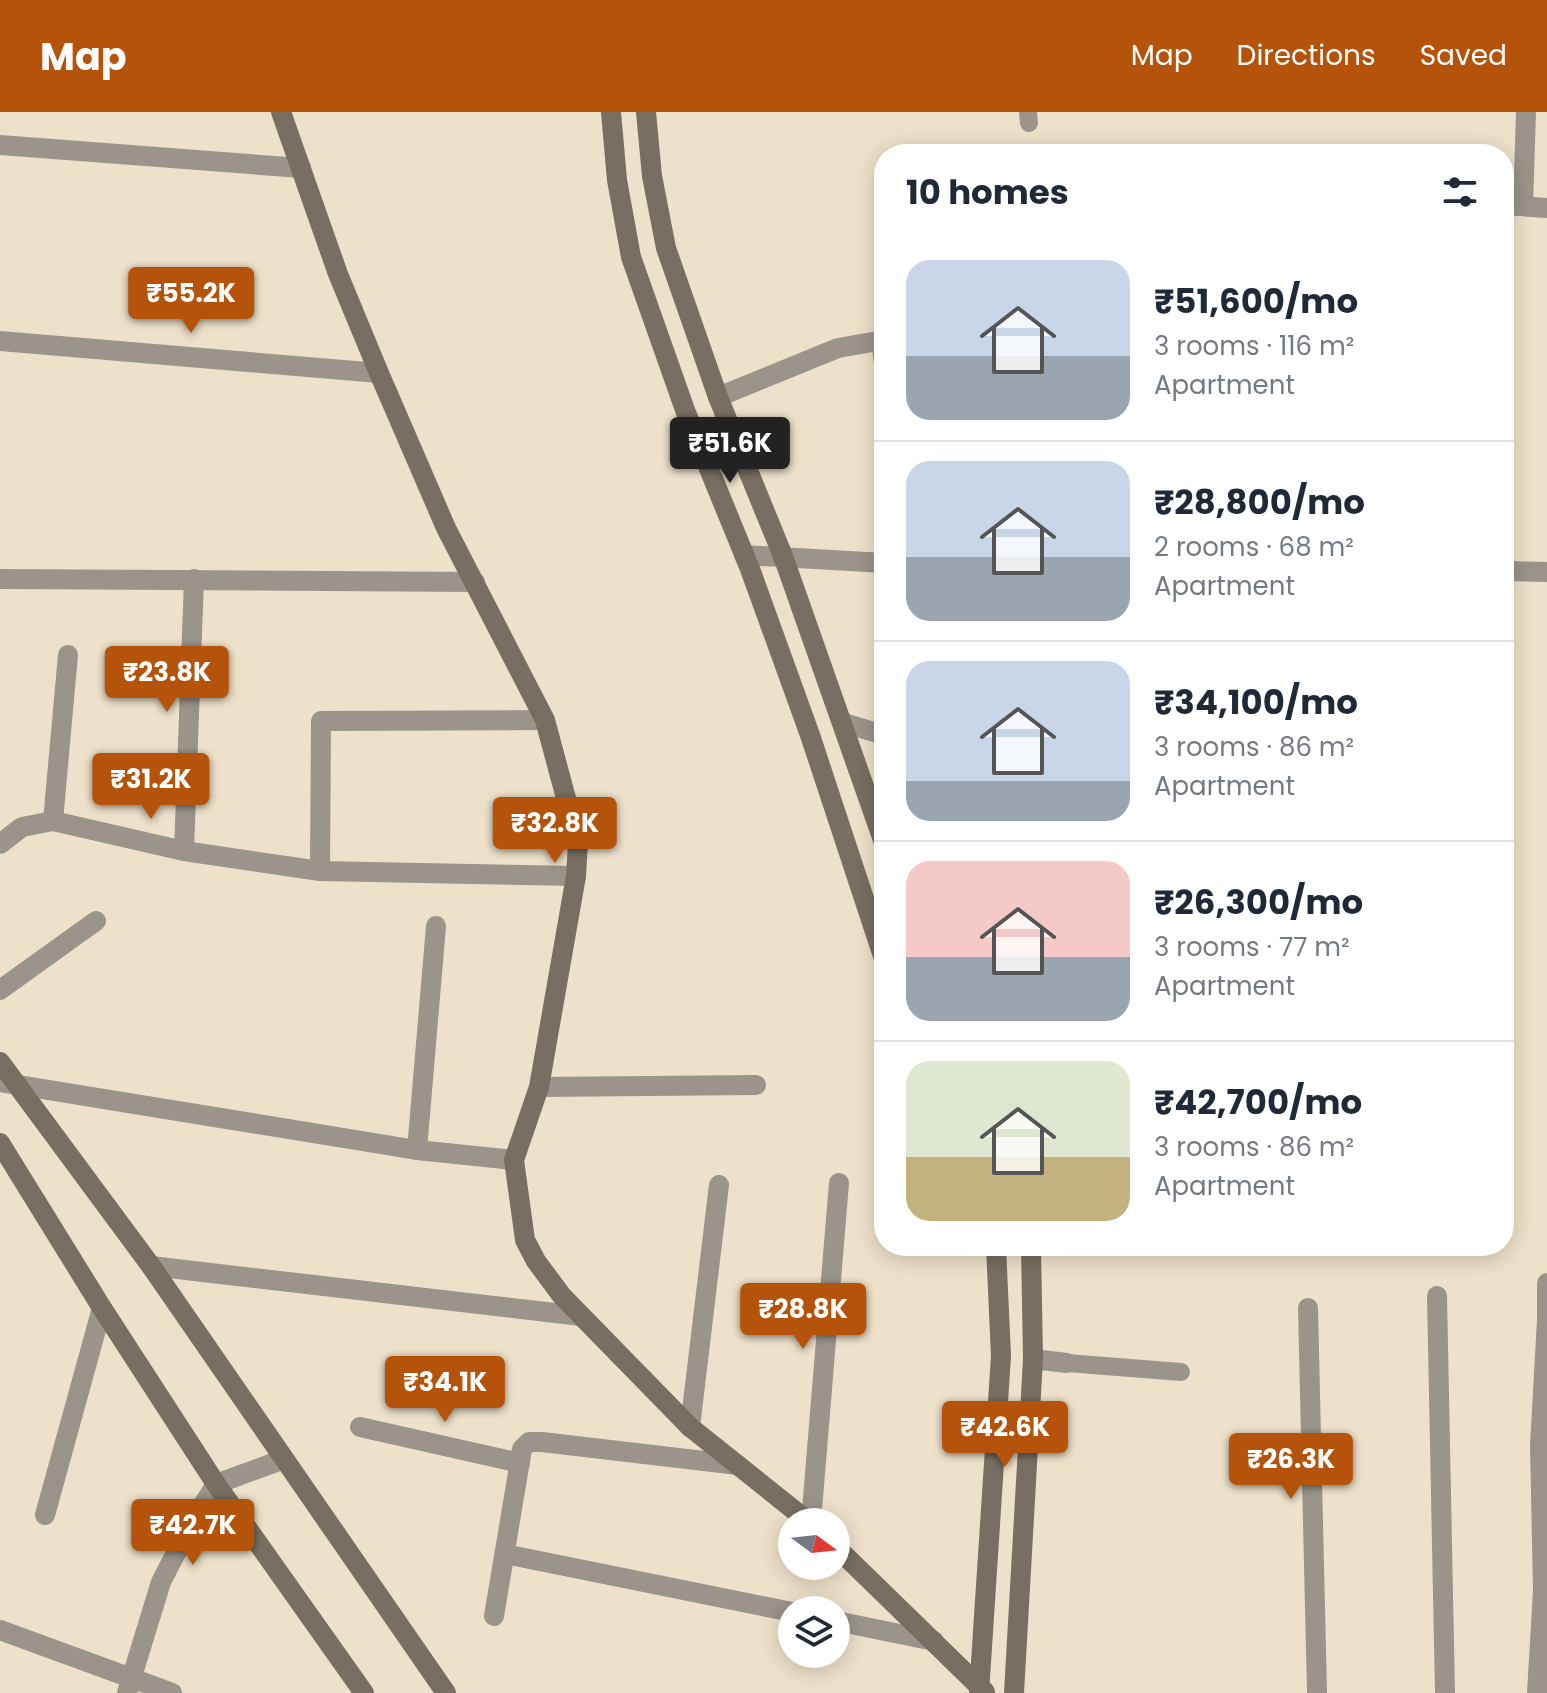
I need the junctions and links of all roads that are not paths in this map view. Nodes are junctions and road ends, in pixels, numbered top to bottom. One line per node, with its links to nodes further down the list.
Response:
1 (281, 112): 6 (street)
2 (611, 112): 13 (street)
3 (646, 112): 12 (street)
4 (1526, 112): 7 (street)
5 (0, 145): 6 (street)
6 (301, 168): 11 (street)
7 (1514, 205): 8 (street)
8 (1547, 208)
9 (0, 341): 11 (street)
10 (874, 341): 12 (street)
11 (379, 373): 20 (street)
12 (718, 397): 14 (street)
13 (744, 555): 14 (street); 33 (street)
14 (783, 556): 15 (street); 23 (street)
15 (874, 562)
16 (1514, 571): 17 (street)
17 (1547, 572)
18 (0, 579): 19 (street)
19 (194, 579): 20 (street); 28 (street)
20 (475, 582): 22 (street)
21 (68, 655): 26 (street)
22 (545, 720): 29 (street); 30 (street)
23 (844, 723): 24 (street); 25 (street)
24 (874, 732)
25 (874, 813)
26 (53, 821): 27 (street); 28 (street)
27 (0, 844)
28 (184, 851): 29 (street)
29 (320, 871): 30 (street)
30 (576, 876): 38 (street)
31 (96, 921): 34 (street)
32 (436, 926): 40 (street)
33 (874, 929)
34 (0, 990)
35 (0, 1062): 36 (street)
36 (10, 1084): 40 (street); 46 (street)
37 (756, 1085): 38 (street)
38 (539, 1087): 41 (street)
39 (0, 1143): 49 (street)
40 (417, 1150): 41 (street)
41 (514, 1160): 51 (street)
42 (839, 1183): 64 (street)
43 (719, 1185): 57 (street)
44 (996, 1256): 75 (street)
45 (1031, 1256): 53 (street)
46 (151, 1266): 51 (street); 59 (street)
47 (1547, 1283): 52 (street)
48 (1437, 1296): 81 (street)
49 (102, 1308): 62 (street); 65 (street)
50 (1308, 1308): 80 (street)
51 (581, 1316): 57 (street)
52 (1547, 1320): 58 (street)
53 (1033, 1359): 54 (street); 79 (street)
54 (1067, 1363): 55 (lane)
55 (1181, 1372)
56 (360, 1427): 60 (street)
57 (690, 1427): 61 (street)
58 (1544, 1446): 68 (street)
59 (284, 1459): 62 (street); 78 (street)
60 (520, 1463): 61 (street); 66 (street)
61 (738, 1465): 63 (street)
62 (216, 1484): 74 (street); 77 (street)
63 (792, 1508)
64 (811, 1508)
65 (45, 1515)
66 (505, 1554): 69 (street); 70 (street)
67 (850, 1560): 73 (street)
68 (1545, 1590): 82 (street)
69 (778, 1609)
70 (494, 1616)
71 (850, 1624): 73 (street)
72 (0, 1630): 74 (street)
73 (934, 1641): 75 (street)
74 (130, 1686): 76 (street)
75 (982, 1691)
76 (172, 1693)
77 (364, 1693)
78 (446, 1693)
79 (1014, 1693)
80 (1317, 1693)
81 (1445, 1693)
82 (1537, 1693)

